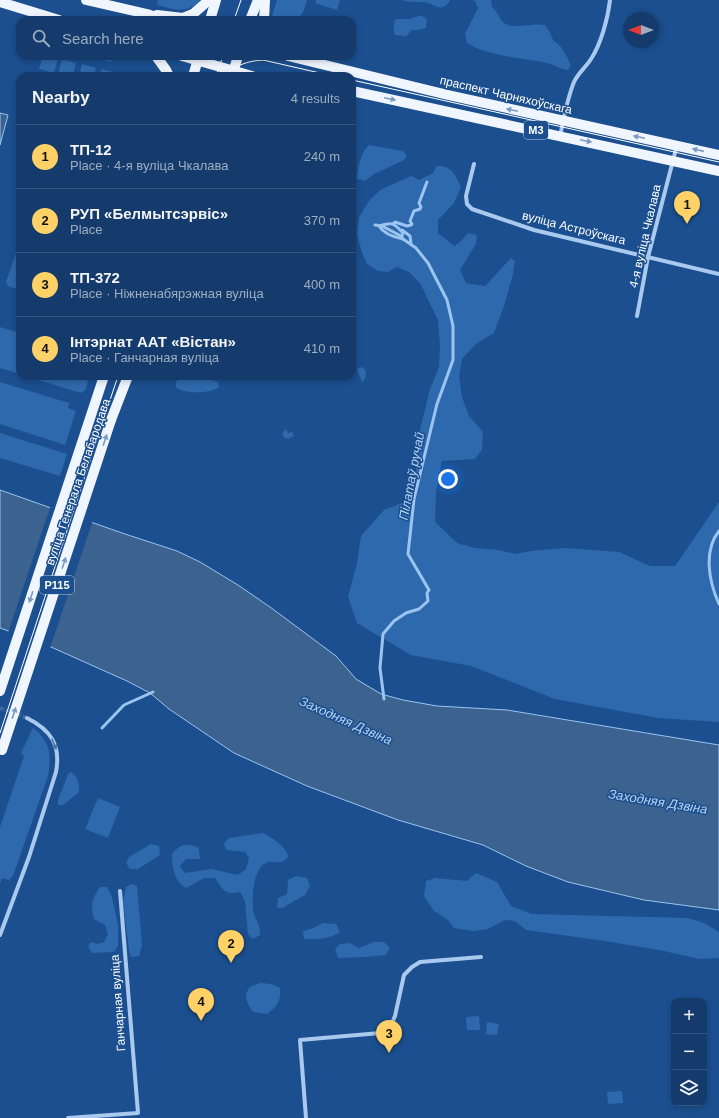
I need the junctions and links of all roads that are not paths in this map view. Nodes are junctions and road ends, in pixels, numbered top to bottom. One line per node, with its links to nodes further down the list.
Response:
1 (86, 0): 8 (main road)
2 (209, 0): 12 (main road)
3 (216, 0): 13 (main road)
4 (258, 0): 14 (main road)
5 (265, 0): 15 (main road)
6 (610, 0): 28 (street)
7 (0, 2): 9 (main road)
8 (147, 14): 10 (main road); 11 (main road)
9 (46, 16)
10 (153, 16)
11 (165, 16)
12 (188, 16)
13 (211, 16)
14 (252, 16)
15 (264, 16)
16 (159, 60): 21 (main road)
17 (197, 60): 22 (main road)
18 (203, 60): 23 (main road)
19 (237, 60): 24 (main road)
20 (304, 60): 25 (main road, праспект Чарняхоўскага / М3, one-way to 20)
21 (167, 72)
22 (194, 72)
23 (230, 72)
24 (232, 72)
25 (354, 72)
26 (356, 73): 28 (main road, праспект Чарняхоўскага / М3, one-way to 26)
27 (356, 92): 29 (main road, М3, one-way to 29)
28 (563, 122): 29 (street); 30 (main road, праспект Чарняхоўскага / М3, one-way to 28)
29 (560, 136): 32 (main road, М3, one-way to 32)
30 (677, 145): 31 (main road, праспект Чарняхоўскага / М3, one-way to 30); 32 (street, 4-я вуліца Чкалава)
31 (719, 155)
32 (673, 161): 34 (main road, М3); 35 (street, 4-я вуліца Чкалава)
33 (474, 164): 35 (street, вуліца Астроўскага)
34 (719, 171)
35 (648, 257): 36 (street, вуліца Астроўскага); 37 (street, 4-я вуліца Чкалава)
36 (719, 274)
37 (637, 316)
38 (103, 380): 40 (main road, вуліца Генерала Белабародава / Р115, one-way to 40)
39 (126, 380): 42 (main road, вуліца Генерала Белабародава / Р115, one-way to 39, bridge)
40 (0, 691)
41 (27, 718): 44 (street, one-way to 44)
42 (1, 753)
43 (120, 891): 46 (street, Ганчарная вуліца)
44 (0, 935)
45 (481, 957): 47 (street)
46 (68, 1118)
47 (306, 1118)

